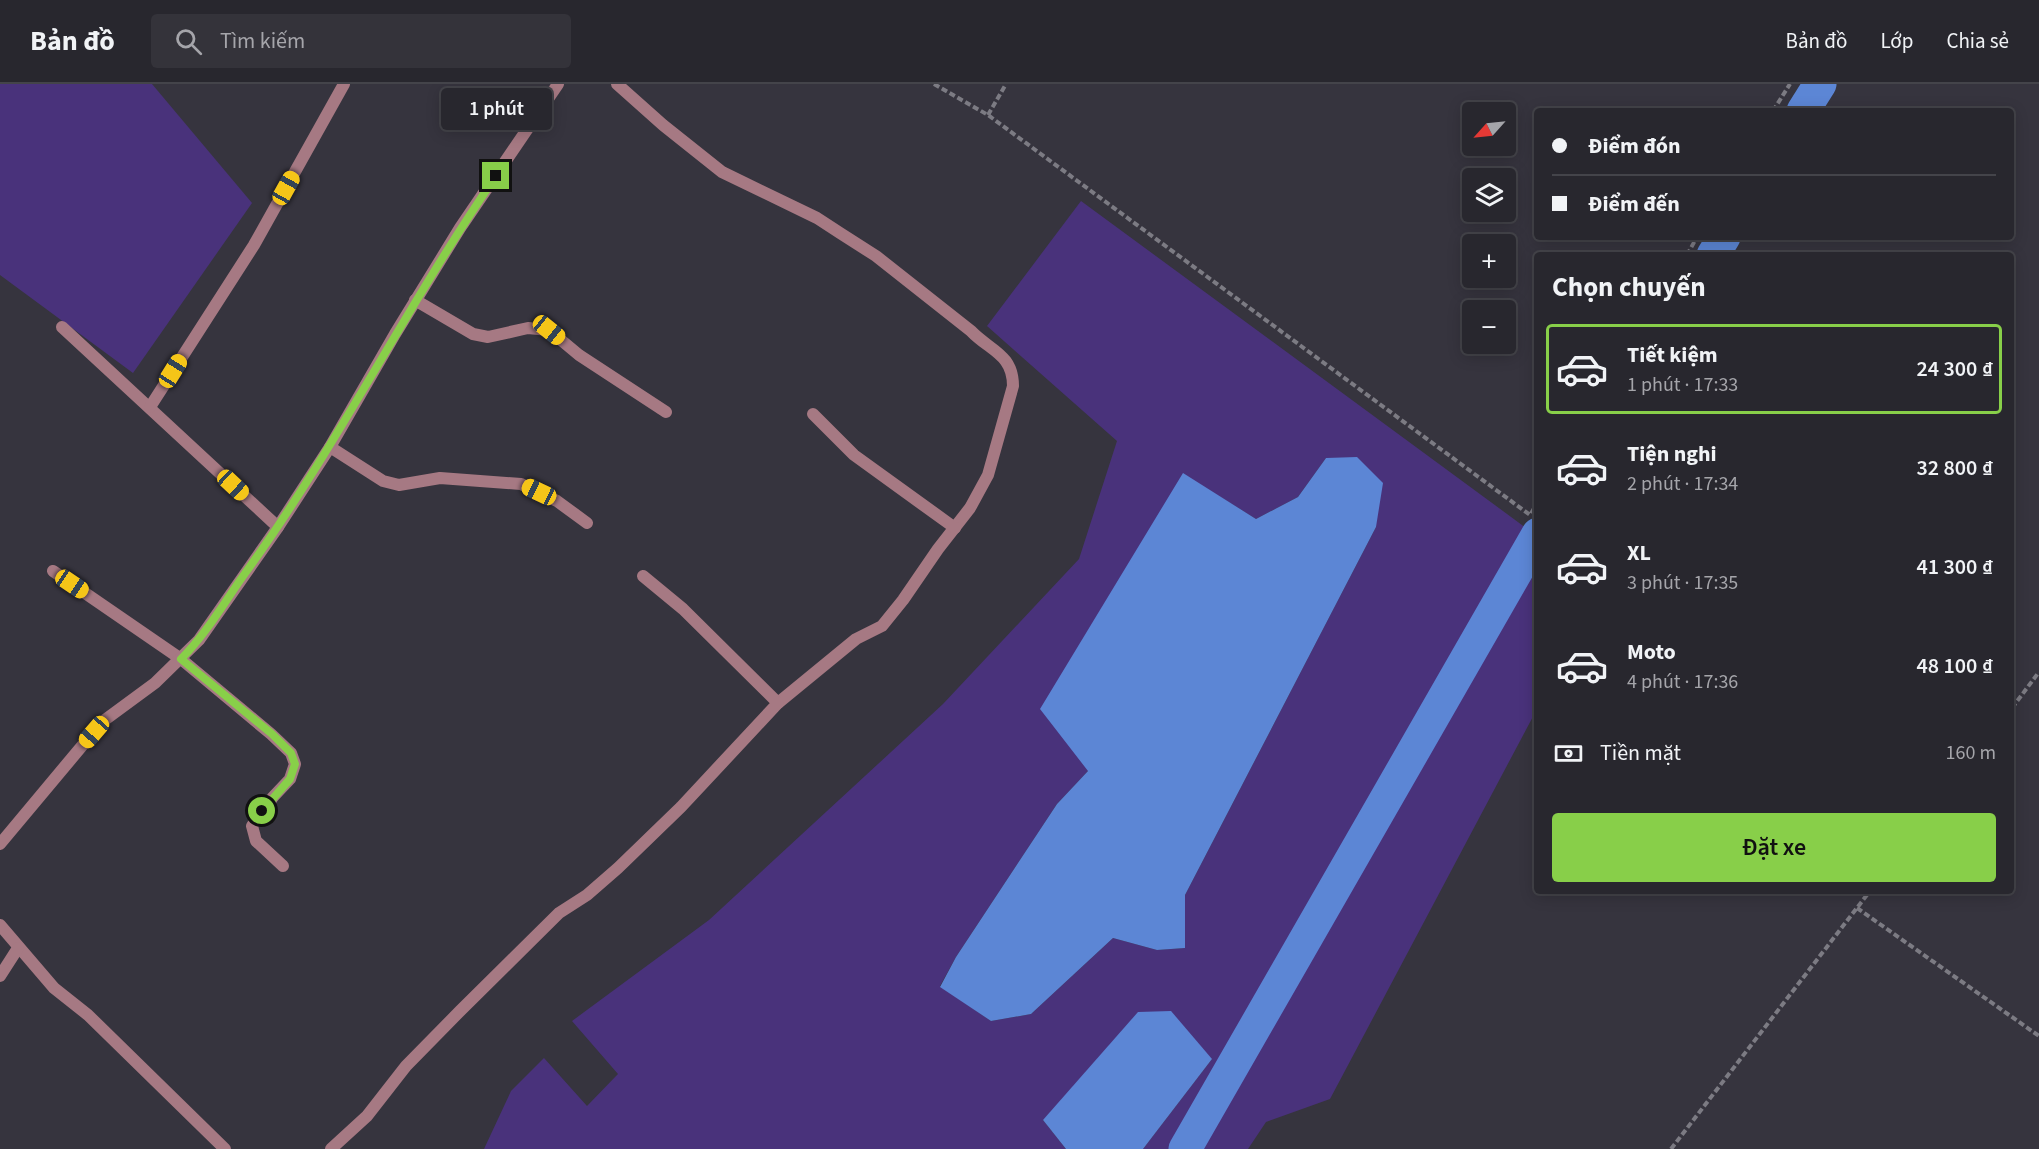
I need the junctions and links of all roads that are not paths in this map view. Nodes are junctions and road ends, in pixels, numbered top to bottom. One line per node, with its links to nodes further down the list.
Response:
1 (344, 84): 6 (street)
2 (558, 84): 4 (street)
3 (617, 84): 12 (street)
4 (415, 300): 7 (street); 9 (street)
5 (62, 327): 6 (street)
6 (150, 407): 11 (street)
7 (666, 412)
8 (813, 414): 12 (street)
9 (330, 447): 10 (street); 11 (street)
10 (587, 523)
11 (278, 527): 15 (street)
12 (955, 528): 16 (street)
13 (53, 571): 15 (street)
14 (643, 576): 16 (street)
15 (181, 659): 17 (street); 18 (street)
16 (778, 703): 23 (street)
17 (0, 844)
18 (283, 866)
19 (0, 925): 20 (street)
20 (18, 948): 21 (street); 22 (street)
21 (0, 976)
22 (225, 1149)
23 (331, 1149)

